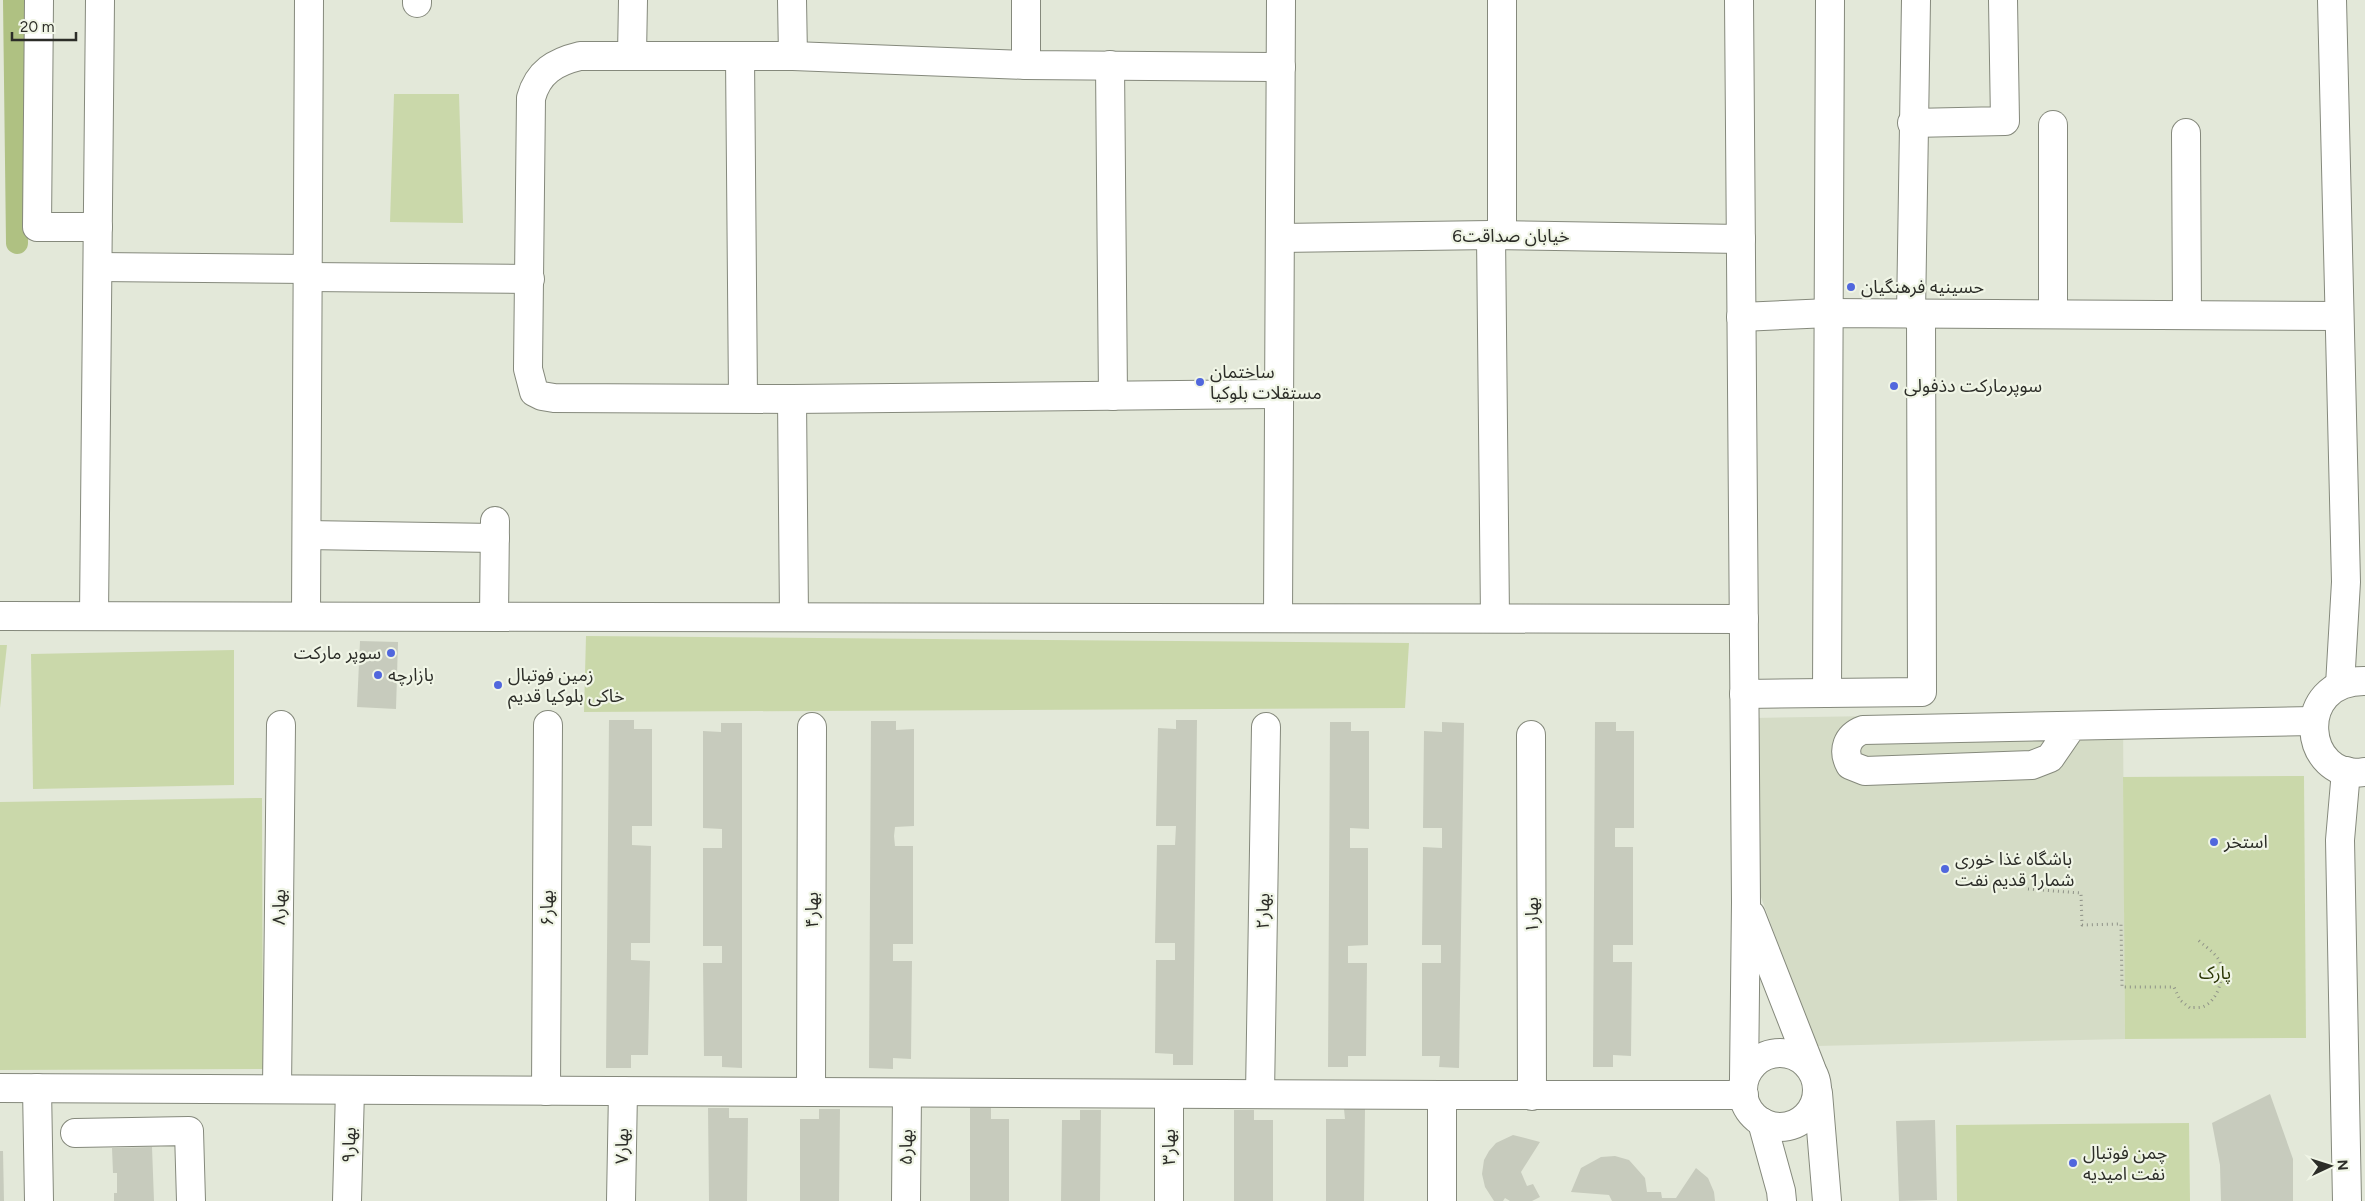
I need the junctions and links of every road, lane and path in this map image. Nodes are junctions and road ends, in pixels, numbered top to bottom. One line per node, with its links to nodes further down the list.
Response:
1 (39, 0): 23 (street)
2 (100, 0): 23 (street)
3 (309, 0): 28 (street)
4 (633, 0): 14 (street)
5 (792, 0): 15 (street)
6 (1026, 0): 17 (street)
7 (1281, 0): 19 (street)
8 (1502, 0): 24 (street)
9 (1739, 0): 26 (street)
10 (1830, 0): 30 (street)
11 (1916, 0): 20 (street)
12 (2003, 0): 20 (street)
13 (2332, 0): 34 (street)
14 (632, 55): 16 (street); 29 (street)
15 (793, 56): 16 (street); 17 (street)
16 (740, 57): 38 (street)
17 (1026, 65): 18 (street)
18 (1110, 66): 19 (street); 37 (street)
19 (1281, 67): 25 (street)
20 (1912, 124): 31 (street)
21 (2054, 125): 32 (street)
22 (2186, 133): 33 (street)
23 (98, 226): 27 (street)
24 (1497, 235): 25 (street, خیابان صداقت6); 26 (street, خیابان صداقت6); 47 (street)
25 (1280, 238): 36 (street)
26 (1741, 239): 35 (street)
27 (98, 266): 28 (street); 42 (street)
28 (308, 273): 29 (street); 40 (street)
29 (530, 279): 38 (street)
30 (1829, 313): 31 (street); 35 (street); 50 (street)
31 (1916, 314): 32 (street); 50 (street)
32 (2053, 314): 33 (street)
33 (2187, 315): 34 (street)
34 (2339, 316): 49 (street)
35 (1741, 317): 48 (street)
36 (1280, 394): 37 (street); 46 (street)
37 (1113, 396): 39 (street)
38 (743, 398): 39 (street)
39 (792, 399): 45 (street)
40 (307, 535): 43 (street); 44 (street)
41 (0, 616): 42 (street)
42 (94, 616): 43 (street)
43 (306, 616): 44 (street)
44 (494, 617): 45 (street)
45 (794, 617): 46 (street)
46 (1278, 618): 47 (street)
47 (1495, 618): 48 (street)
48 (1744, 619): 51 (street)
49 (2352, 683): 52 (street)
50 (1827, 693): 51 (street)
51 (1744, 694): 61 (street)
52 (2313, 721): 55 (street); 59 (street)
53 (548, 724): 69 (street, بهار۶)
54 (281, 725): 67 (street, بهار۸)
55 (2072, 726): 55 (street)
56 (812, 728): 71 (street, بهار۴)
57 (1266, 728): 74 (street, بهار۲)
58 (1531, 734): 76 (street, بهار۱)
59 (2356, 772): 77 (street)
60 (2028, 889): 62 (path)
61 (1746, 902): 63 (street); 64 (street)
62 (2197, 939)
63 (1814, 1076): 64 (street); 78 (street); 88 (street)
64 (1744, 1087): 76 (street); 78 (street)
65 (0, 1088): 66 (street)
66 (37, 1088): 67 (street); 80 (street)
67 (276, 1090): 68 (street)
68 (350, 1090): 69 (street); 82 (street, بهار۹)
69 (546, 1091): 70 (street)
70 (623, 1091): 71 (street); 83 (street, بهار۷)
71 (811, 1092): 72 (street)
72 (907, 1093): 73 (street); 84 (street, بهار۵)
73 (1168, 1094): 74 (street); 85 (street, بهار۳)
74 (1260, 1094): 75 (street)
75 (1442, 1095): 76 (street); 86 (street)
76 (1532, 1096)
77 (2355, 1106): 89 (street)
78 (1762, 1122): 87 (street)
79 (75, 1133): 81 (street)
80 (39, 1201)
81 (191, 1201)
82 (347, 1201)
83 (621, 1201)
84 (906, 1201)
85 (1169, 1201)
86 (1442, 1201)
87 (1782, 1201)
88 (1827, 1201)
89 (2347, 1201)

